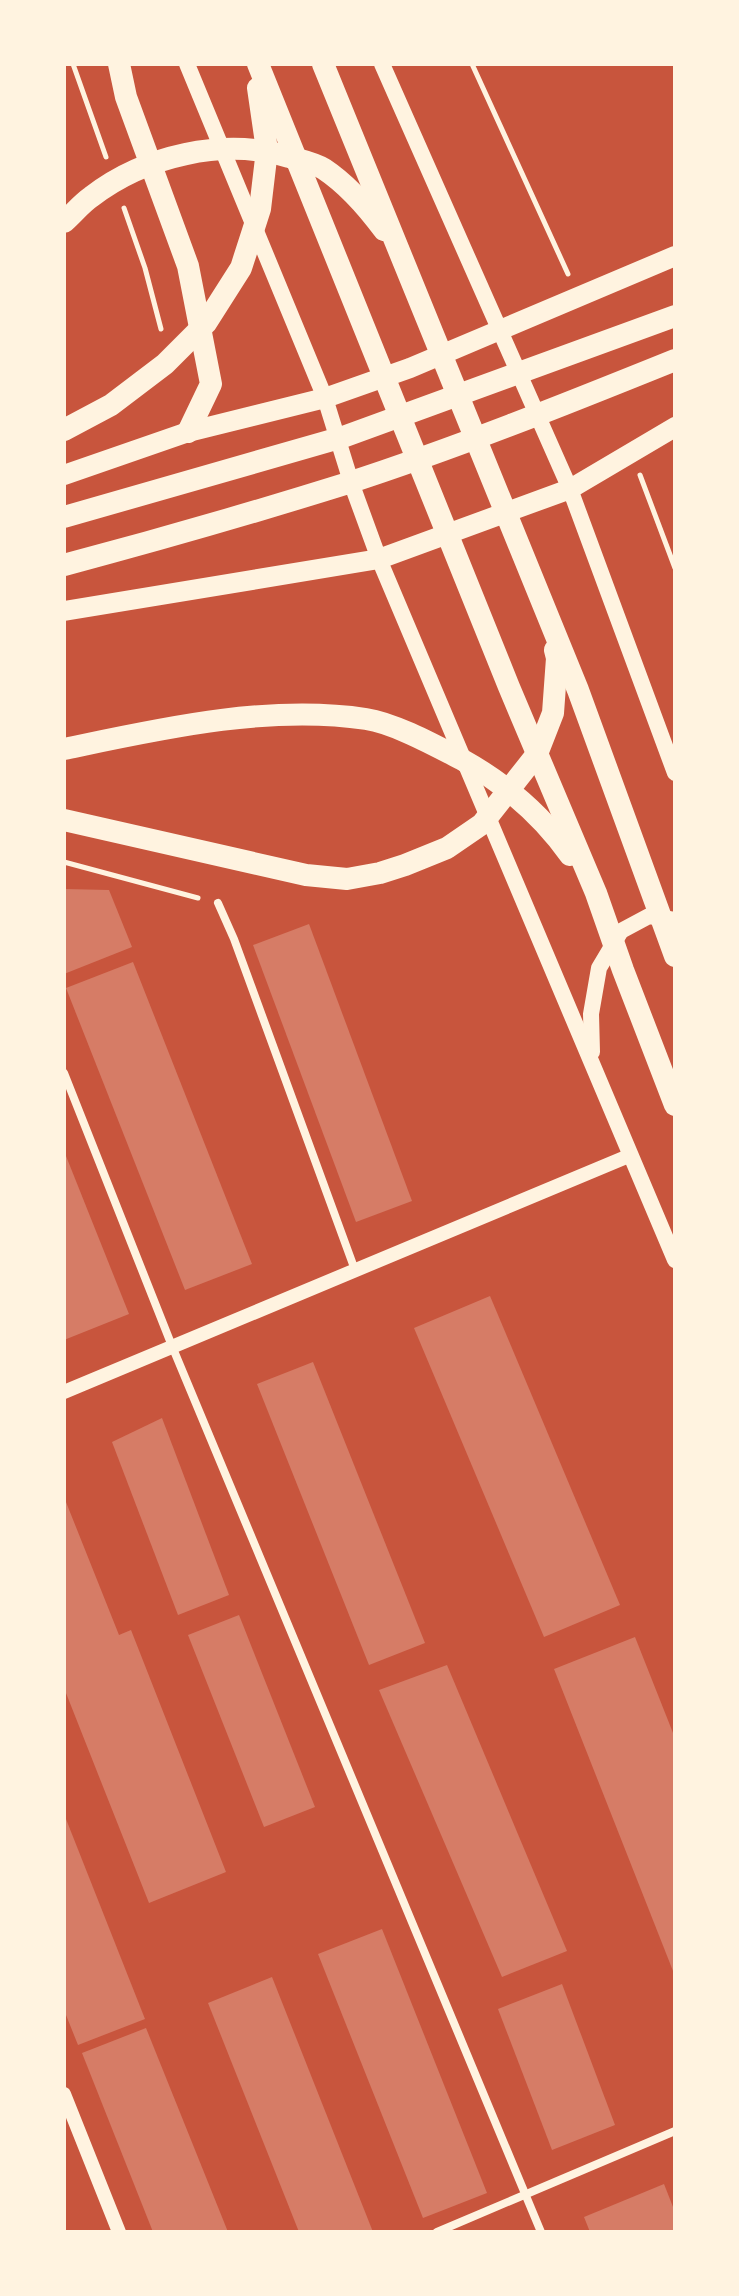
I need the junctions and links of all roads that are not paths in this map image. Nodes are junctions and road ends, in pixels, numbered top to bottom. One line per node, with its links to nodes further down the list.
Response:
1 (119, 64): 15 (highway)
2 (187, 64): 12 (main road)
3 (255, 64): 14 (highway); 26 (highway)
4 (323, 64): 9 (highway)
5 (382, 64): 10 (main road)
6 (64, 222): 9 (highway)
7 (675, 256): 10 (main road)
8 (675, 316): 18 (highway)
9 (429, 320): 21 (highway)
10 (500, 331): 12 (main road); 17 (main road)
11 (675, 360): 20 (highway)
12 (325, 398): 15 (main road); 19 (main road)
13 (675, 427): 17 (main road)
14 (64, 430)
15 (188, 432): 16 (main road)
16 (64, 475)
17 (570, 489): 19 (main road); 24 (main road)
18 (64, 517)
19 (379, 559): 22 (main road); 30 (main road)
20 (64, 565)
21 (544, 606): 25 (highway); 29 (highway)
22 (64, 611)
23 (64, 749): 26 (highway)
24 (675, 773)
25 (64, 820)
26 (596, 893): 32 (highway)
27 (218, 903): 35 (street)
28 (675, 920): 30 (main road)
29 (675, 956)
30 (593, 1063): 33 (main road)
31 (64, 1073): 36 (street)
32 (675, 1105)
33 (631, 1155): 34 (main road); 35 (street)
34 (675, 1260)
35 (355, 1270): 36 (street)
36 (172, 1346): 37 (street); 40 (street)
37 (64, 1392)
38 (64, 2094): 41 (street)
39 (675, 2131): 40 (street)
40 (525, 2195): 42 (street); 43 (street)
41 (119, 2232)
42 (437, 2232)
43 (541, 2232)

